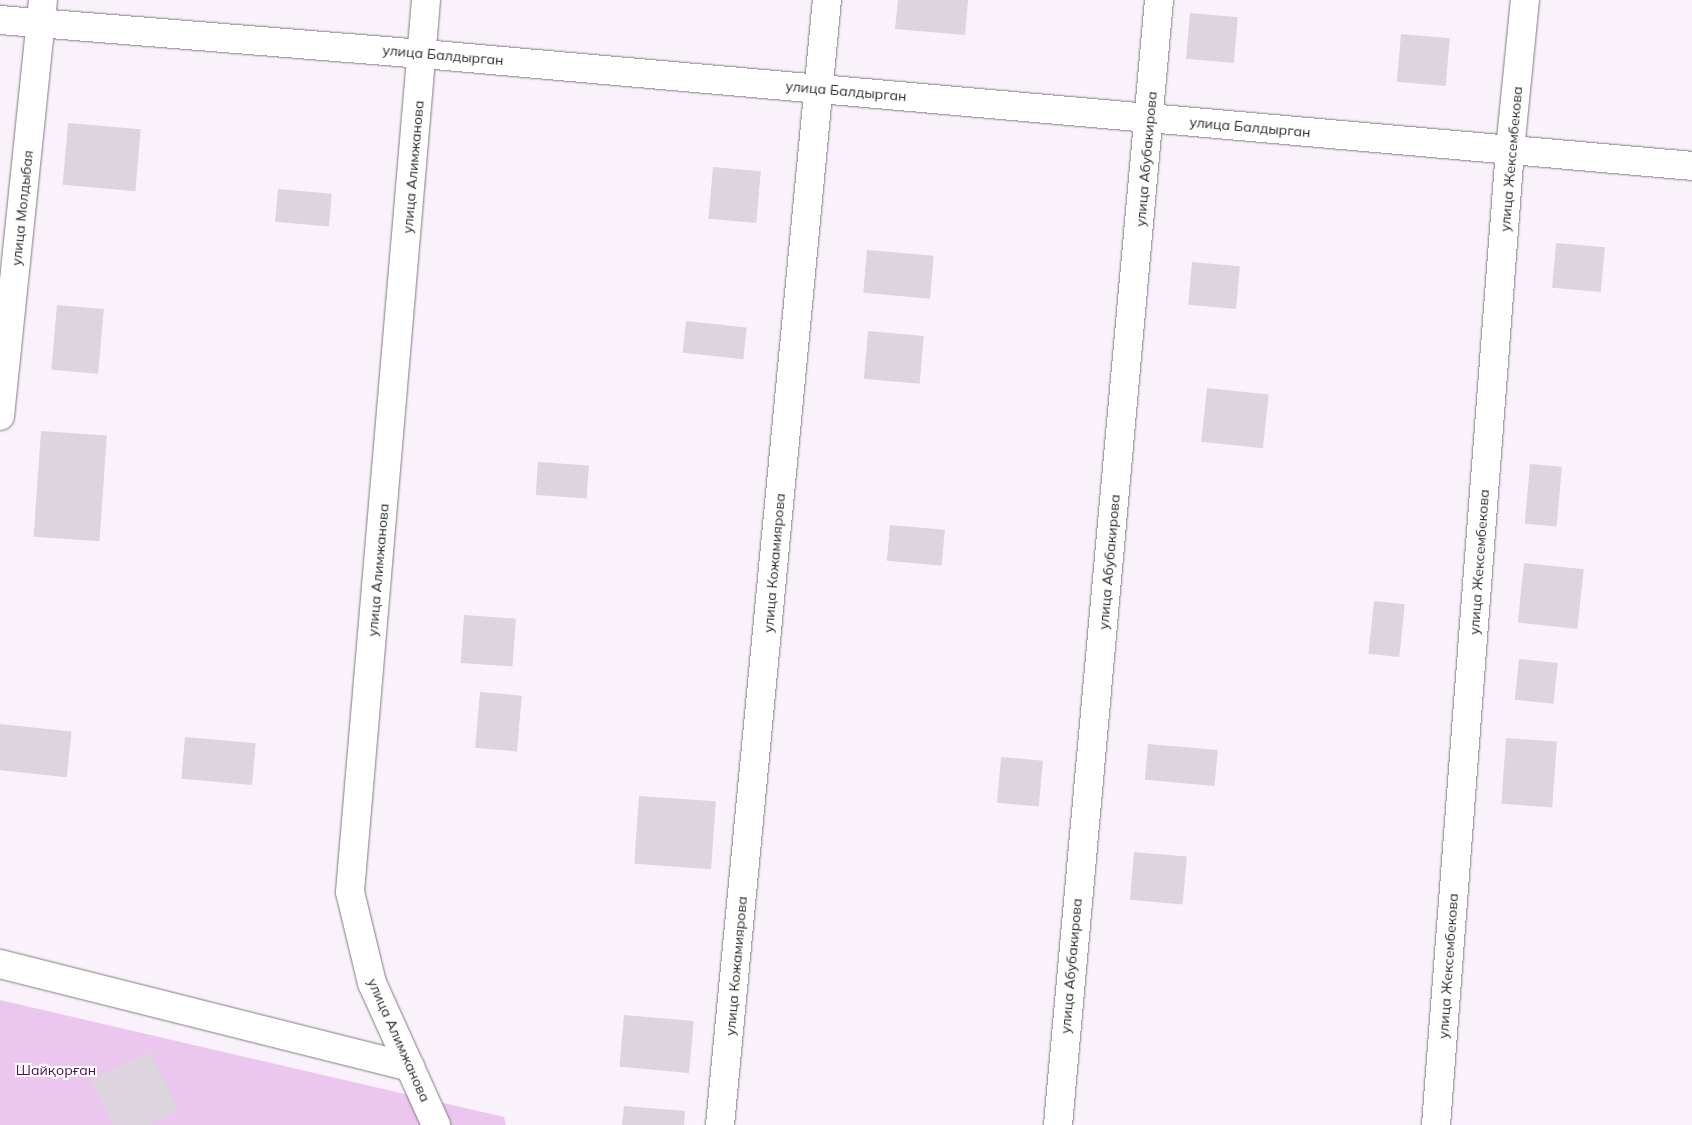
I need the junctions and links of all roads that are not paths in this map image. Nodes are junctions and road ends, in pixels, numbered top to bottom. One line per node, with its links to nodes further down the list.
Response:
1 (426, 0): 7 (street, улица Алимжанова)
2 (827, 0): 8 (street, улица Кожамиярова)
3 (1160, 0): 9 (street, улица Абубакирова)
4 (1525, 0): 10 (street, улица Жексембекова)
5 (42, 12): 6 (street, улица Балдырган); 7 (street, улица Балдырган); 12 (street, улица Молдыбая)
6 (0, 20)
7 (423, 54): 8 (street, улица Балдырган); 14 (street, улица Алимжанова)
8 (819, 88): 9 (street, улица Балдырган); 16 (street, улица Кожамиярова)
9 (1150, 118): 10 (street, улица Балдырган); 17 (street, улица Абубакирова)
10 (1510, 150): 11 (street, улица Балдырган); 18 (street, улица Жексембекова)
11 (1692, 166)
12 (0, 416)
13 (0, 964): 14 (street)
14 (410, 1066): 15 (street, улица Алимжанова)
15 (436, 1125)
16 (720, 1125)
17 (1058, 1125)
18 (1436, 1125)

